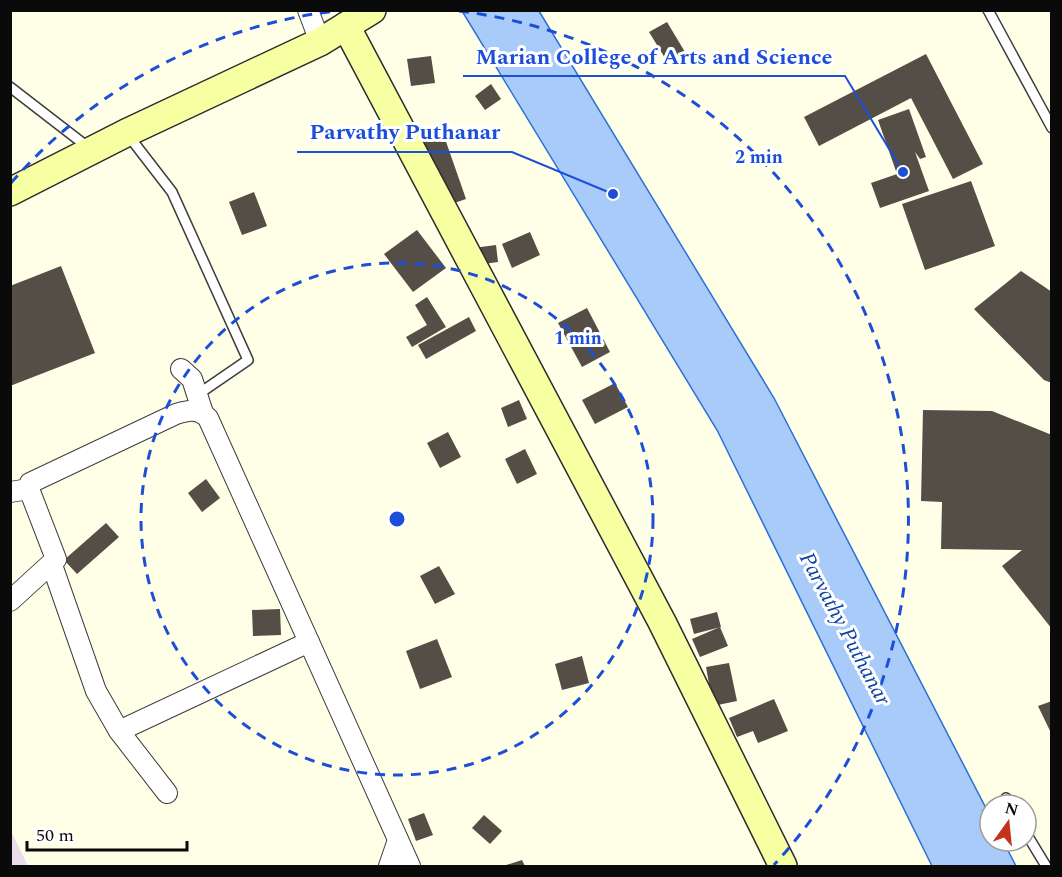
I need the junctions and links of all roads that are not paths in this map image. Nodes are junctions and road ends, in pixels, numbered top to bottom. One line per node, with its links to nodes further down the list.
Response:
1 (308, 10): 5 (street)
2 (372, 10): 4 (street)
3 (988, 10): 7 (lane)
4 (346, 26): 5 (street); 23 (street)
5 (320, 42): 8 (street)
6 (10, 87): 9 (lane)
7 (1052, 128)
8 (126, 133): 9 (street); 12 (lane)
9 (91, 150): 10 (street)
10 (10, 192)
11 (181, 369): 12 (street)
12 (200, 404): 13 (street); 16 (street)
13 (20, 490): 14 (street)
14 (52, 565): 15 (street); 17 (street)
15 (10, 601)
16 (309, 642): 17 (street); 19 (street)
17 (119, 731): 18 (street)
18 (167, 793)
19 (398, 840): 21 (street); 22 (street)
20 (1038, 853): 24 (lane)
21 (389, 867)
22 (410, 867)
23 (783, 867)
24 (1046, 867)

